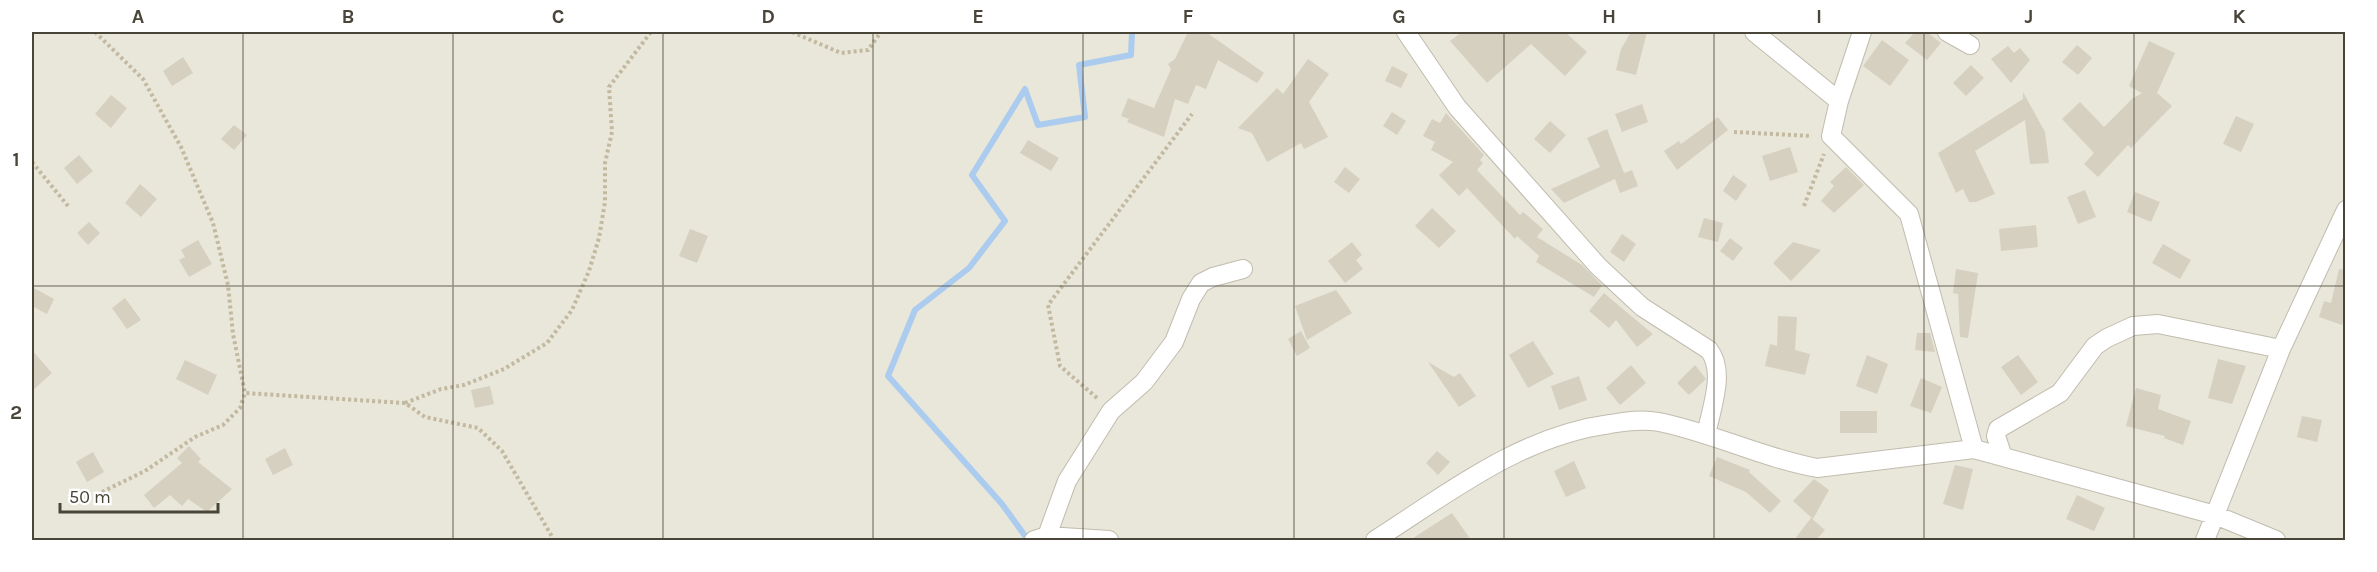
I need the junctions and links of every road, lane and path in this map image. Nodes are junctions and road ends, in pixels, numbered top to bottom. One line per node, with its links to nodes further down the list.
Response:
1 (95, 32): 20 (path)
2 (651, 32): 21 (path)
3 (792, 32): 4 (path)
4 (881, 32)
5 (1406, 32): 23 (street)
6 (1755, 32): 10 (street)
7 (1862, 32): 10 (street)
8 (1947, 32): 9 (street)
9 (1970, 45)
10 (1839, 101): 13 (street)
11 (1192, 114): 22 (path)
12 (1734, 132): 13 (path)
13 (1831, 136): 16 (path); 24 (street)
14 (32, 162): 15 (path)
15 (68, 206)
16 (1804, 206)
17 (2346, 210): 19 (street)
18 (1243, 269): 22 (street)
19 (2281, 349): 25 (street); 27 (street)
20 (245, 393): 21 (path); 26 (path)
21 (405, 403): 29 (path)
22 (1111, 411): 28 (street)
23 (1706, 435): 24 (street); 31 (street)
24 (1974, 449): 25 (street)
25 (2003, 457): 27 (street)
26 (102, 492)
27 (2216, 515): 32 (street); 33 (street)
28 (1040, 538): 30 (street)
29 (554, 540)
30 (1109, 540)
31 (1375, 540)
32 (2205, 540)
33 (2276, 540)

